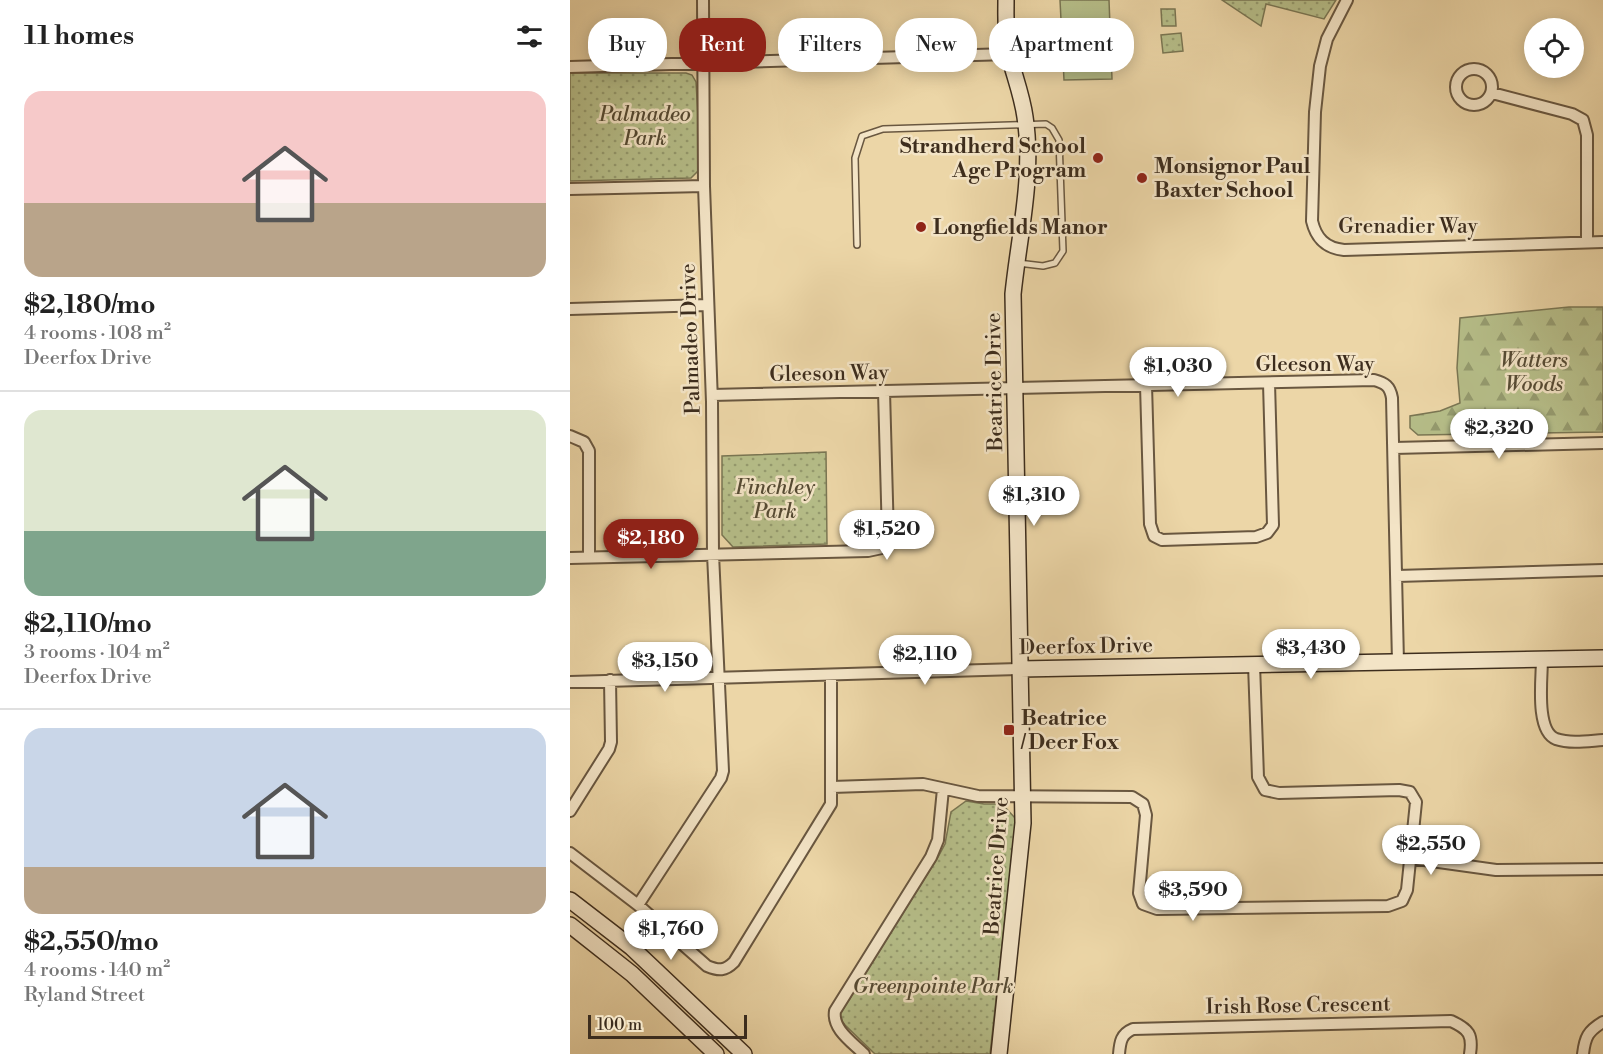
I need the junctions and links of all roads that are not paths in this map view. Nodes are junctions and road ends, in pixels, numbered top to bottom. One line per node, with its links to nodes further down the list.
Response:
1 (703, 0): 4 (street, Palmadeo Drive)
2 (1006, 0): 5 (street, Beatrice Drive)
3 (1347, 0): 16 (street, Grenadier Way)
4 (703, 18)
5 (1006, 18)
6 (989, 55): 7 (street)
7 (766, 62)
8 (679, 65): 9 (street)
9 (570, 67)
10 (703, 72): 14 (street, Palmadeo Drive)
11 (1013, 72): 13 (street, Beatrice Drive)
12 (1492, 93): 16 (street)
13 (1026, 124): 18 (lane); 19 (street, Beatrice Drive); 19 (lane)
14 (704, 186): 15 (street); 20 (street, Palmadeo Drive)
15 (570, 189)
16 (1587, 242): 17 (street, Grenadier Way)
17 (1603, 242)
18 (857, 245)
19 (1017, 262): 24 (street, Beatrice Drive)
20 (708, 305): 21 (street); 26 (street, Palmadeo Drive)
21 (570, 309)
22 (1269, 383): 23 (street, Gleeson Way); 23 (street); 29 (street, Gleeson Way)
23 (1146, 385): 24 (street, Gleeson Way)
24 (1015, 389): 25 (street, Gleeson Way); 39 (street, Beatrice Drive)
25 (885, 392): 26 (street, Gleeson Way); 30 (street)
26 (712, 395): 30 (street, Palmadeo Drive)
27 (570, 436): 32 (street)
28 (1603, 443): 29 (street)
29 (1394, 448): 34 (street, Gleeson Way)
30 (713, 554): 32 (street); 41 (street, Palmadeo Drive)
31 (570, 558): 32 (street)
32 (589, 558)
33 (1603, 570): 34 (street)
34 (1396, 576): 37 (street, Gleeson Way)
35 (1603, 658): 36 (street, Deerfox Drive)
36 (1542, 659): 37 (street, Deerfox Drive); 44 (street)
37 (1398, 662): 38 (street, Deerfox Drive)
38 (1254, 664): 39 (street, Deerfox Drive); 50 (street)
39 (1020, 669): 40 (street, Deerfox Drive); 47 (street, Beatrice Drive)
40 (831, 675): 41 (street, Deerfox Drive); 45 (street)
41 (718, 677): 42 (street, Deerfox Drive); 53 (street, Palmadeo Drive)
42 (610, 680): 43 (street, Deerfox Drive); 48 (street)
43 (570, 682)
44 (1603, 740)
45 (832, 787): 46 (street); 53 (street)
46 (943, 789): 47 (street); 58 (street)
47 (1023, 795): 50 (street); 59 (street, Beatrice Drive)
48 (570, 811)
49 (570, 853): 53 (street)
50 (1410, 858): 51 (street)
51 (1603, 869)
52 (570, 900): 57 (street)
53 (638, 905)
54 (570, 925): 56 (street)
55 (1603, 1022): 62 (street)
56 (716, 1054)
57 (744, 1054)
58 (864, 1054)
59 (999, 1054)
60 (1119, 1054): 61 (street, Irish Rose Crescent)
61 (1470, 1054)
62 (1583, 1054)

